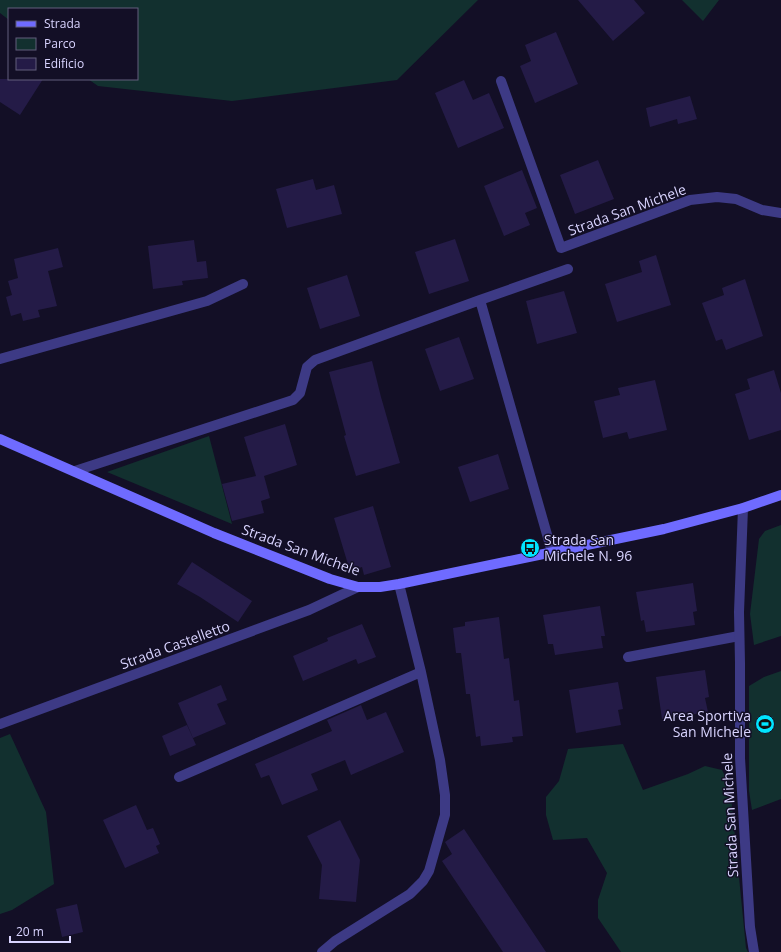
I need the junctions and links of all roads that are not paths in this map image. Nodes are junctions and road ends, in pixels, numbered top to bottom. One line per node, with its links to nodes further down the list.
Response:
1 (501, 81): 2 (street, Strada San Michele)
2 (781, 213)
3 (568, 269): 5 (street)
4 (243, 284): 6 (street)
5 (480, 300): 8 (street); 11 (street)
6 (0, 359)
7 (0, 439): 8 (street, Strada San Michele)
8 (75, 470): 13 (street, Strada San Michele)
9 (781, 496): 10 (street, Strada San Michele)
10 (743, 508): 11 (street, Strada San Michele); 14 (street, Strada San Michele)
11 (552, 552): 12 (street, Strada San Michele)
12 (399, 584): 13 (street, Strada San Michele); 16 (street)
13 (358, 587): 17 (street, Strada Castelletto)
14 (739, 636): 15 (street); 20 (street, Strada San Michele)
15 (628, 657)
16 (421, 672): 18 (street); 19 (street)
17 (0, 724)
18 (179, 777)
19 (322, 952)
20 (754, 952)

